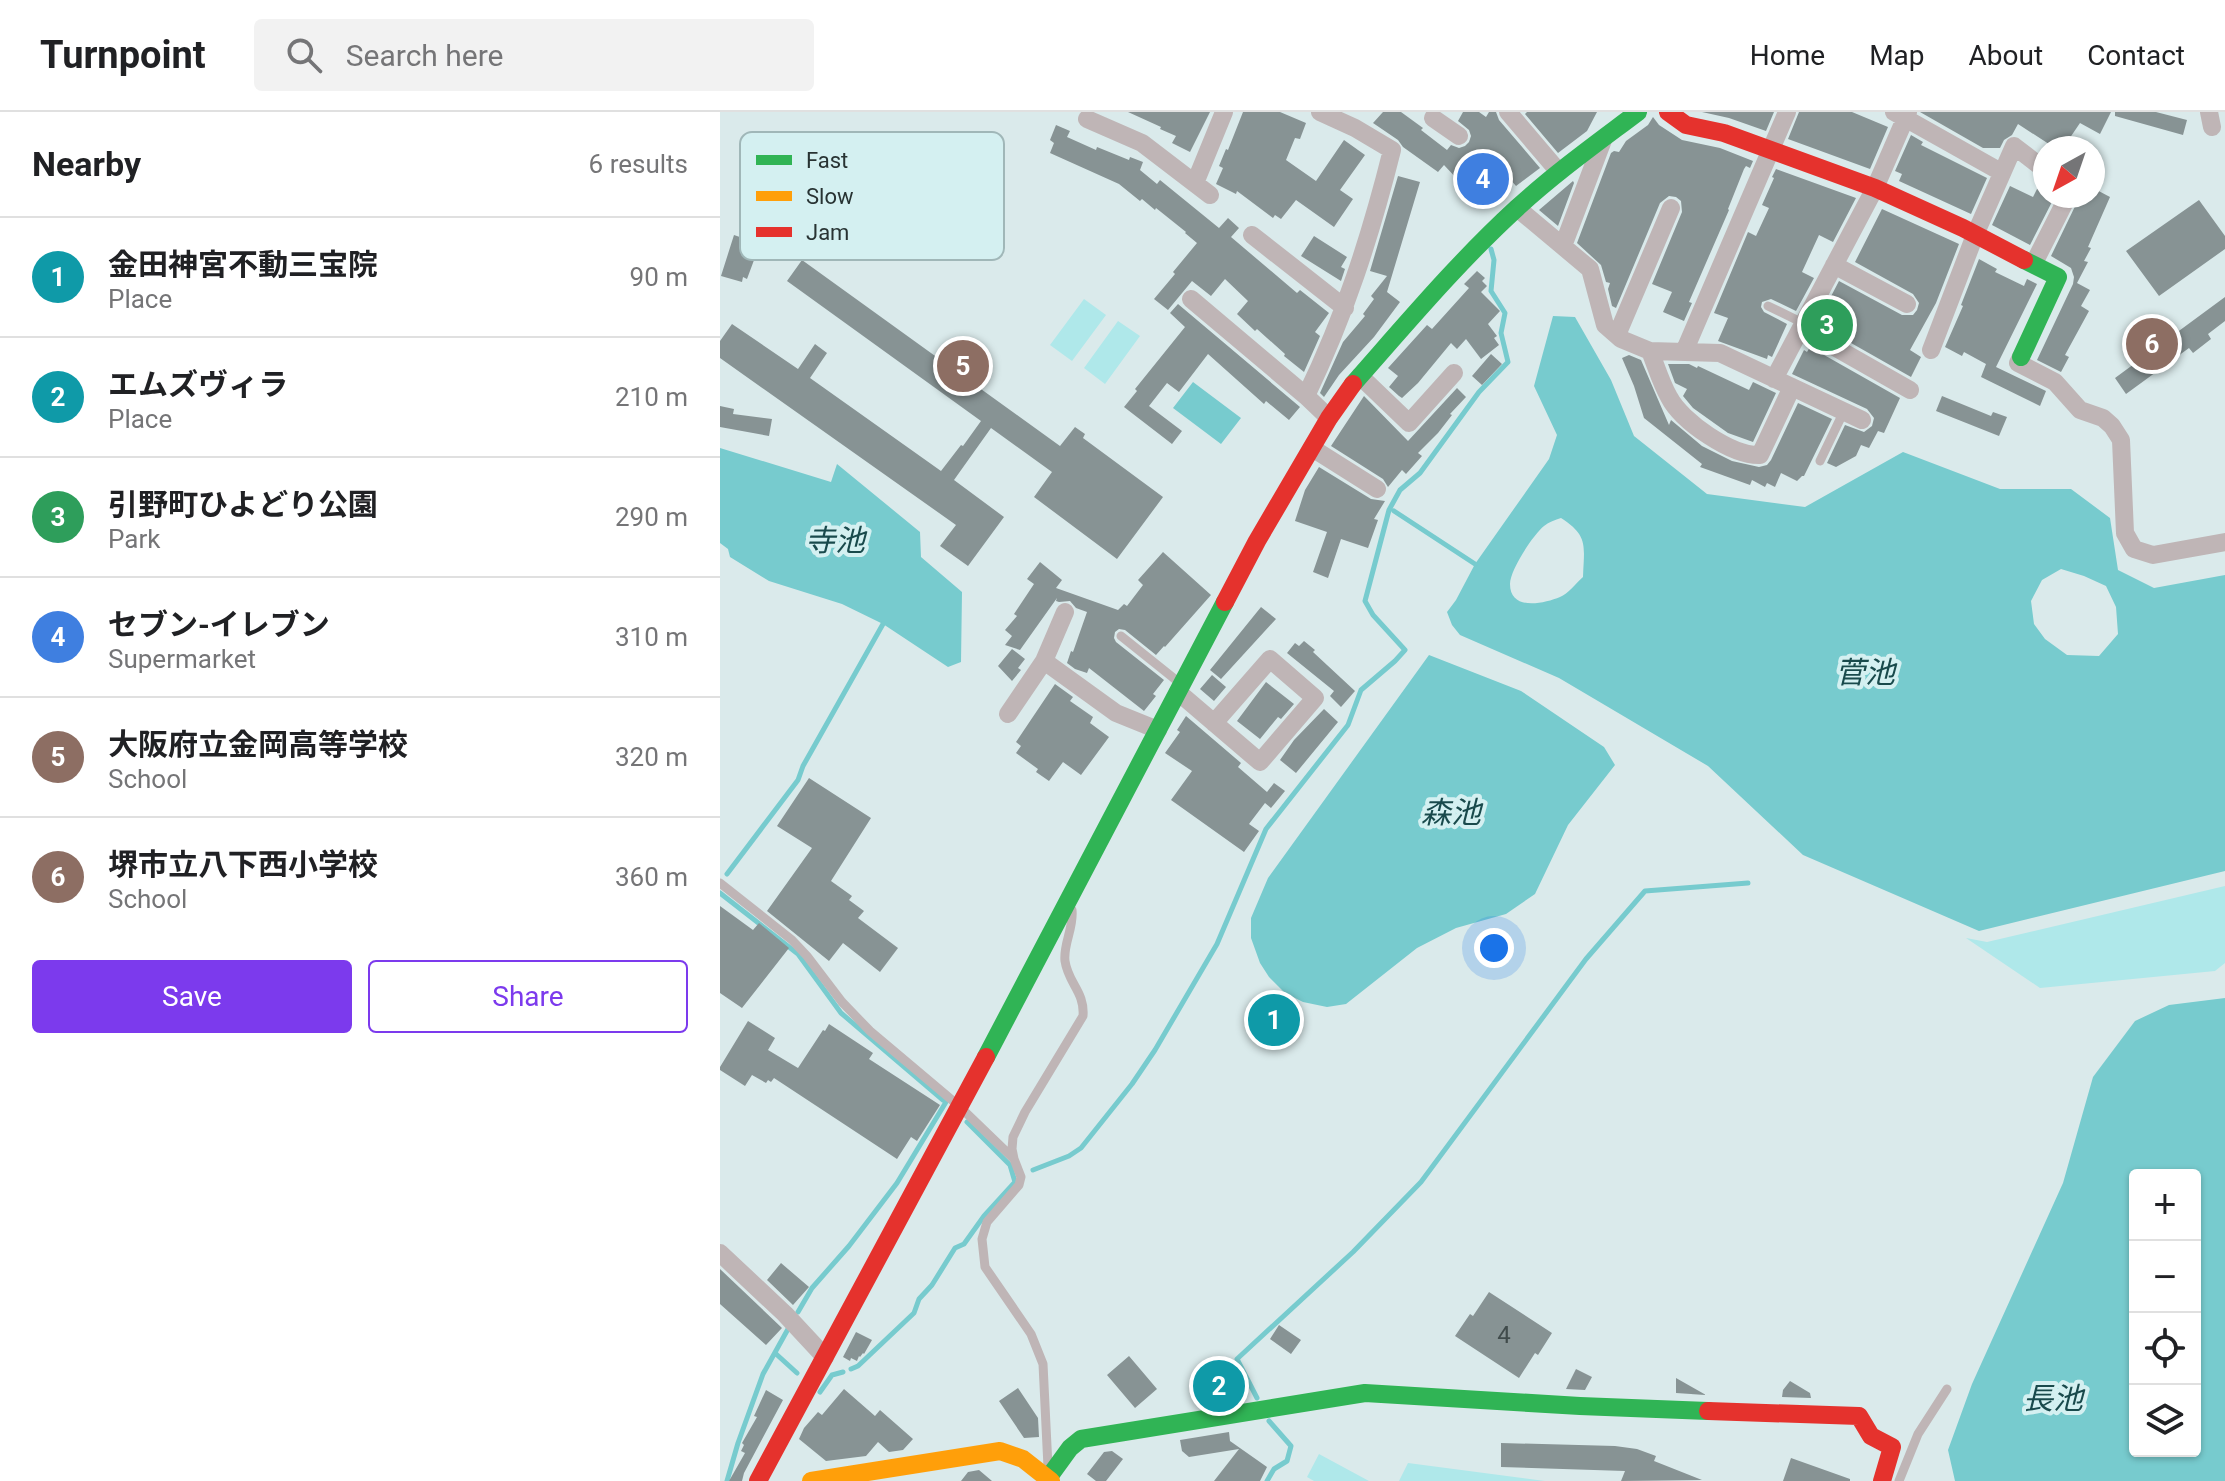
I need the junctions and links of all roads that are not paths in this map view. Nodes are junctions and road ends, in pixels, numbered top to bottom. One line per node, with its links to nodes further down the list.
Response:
1 (1224, 112): 10 (street)
2 (1320, 112): 11 (street)
3 (1366, 112): 11 (street)
4 (1508, 112): 16 (street)
5 (1638, 112): 13 (street)
6 (1668, 112): 14 (street)
7 (1787, 112): 14 (street)
8 (1903, 114): 17 (street); 18 (street)
9 (1443, 118): 12 (street)
10 (1085, 122)
11 (1355, 128): 30 (street)
12 (1459, 136)
13 (1604, 137): 16 (street); 24 (street)
14 (1771, 149): 18 (street); 35 (street)
15 (2033, 161): 17 (street)
16 (1559, 172): 19 (street)
17 (2001, 172): 23 (street)
18 (1875, 188): 23 (street); 26 (street)
19 (1517, 208): 24 (street); 37 (street)
20 (1671, 208): 32 (street)
21 (2062, 208): 25 (street)
22 (1252, 235): 30 (street)
23 (1975, 235): 25 (street); 33 (street)
24 (1563, 246): 32 (street)
25 (2034, 263): 48 (street)
26 (1834, 265): 28 (street); 31 (street)
27 (1191, 299): 41 (street)
28 (1907, 304)
29 (1768, 306): 31 (lane)
30 (1345, 308): 41 (street)
31 (1802, 326): 38 (street); 40 (street)
32 (1617, 335): 34 (street)
33 (1931, 350)
34 (1650, 351): 35 (street); 39 (street)
35 (1684, 352): 38 (street)
36 (1454, 373): 37 (street)
37 (1360, 376): 43 (street)
38 (1774, 379): 39 (street)
39 (1792, 387): 42 (street)
40 (1910, 390)
41 (1306, 396): 43 (street)
42 (1844, 411): 44 (street); 46 (lane)
43 (1329, 418): 45 (street)
44 (1862, 420)
45 (1312, 448): 47 (street); 52 (street)
46 (1820, 461)
47 (1377, 489)
48 (2225, 542)
49 (1065, 612): 51 (street)
50 (1121, 636): 52 (lane)
51 (1044, 661): 53 (street); 55 (street)
52 (1180, 688): 54 (street); 55 (street)
53 (1008, 714)
54 (1214, 723): 54 (street)
55 (1158, 730): 57 (street)
56 (720, 883): 58 (lane)
57 (1070, 900): 58 (street); 59 (lane)
58 (959, 1106): 59 (lane); 61 (street)
59 (1014, 1159): 63 (lane)
60 (720, 1253): 61 (street)
61 (825, 1357): 64 (street)
62 (1947, 1389): 67 (lane)
63 (1047, 1480): 65 (street); 66 (street)
64 (758, 1481)
65 (811, 1481)
66 (1882, 1481)
67 (1899, 1481)

